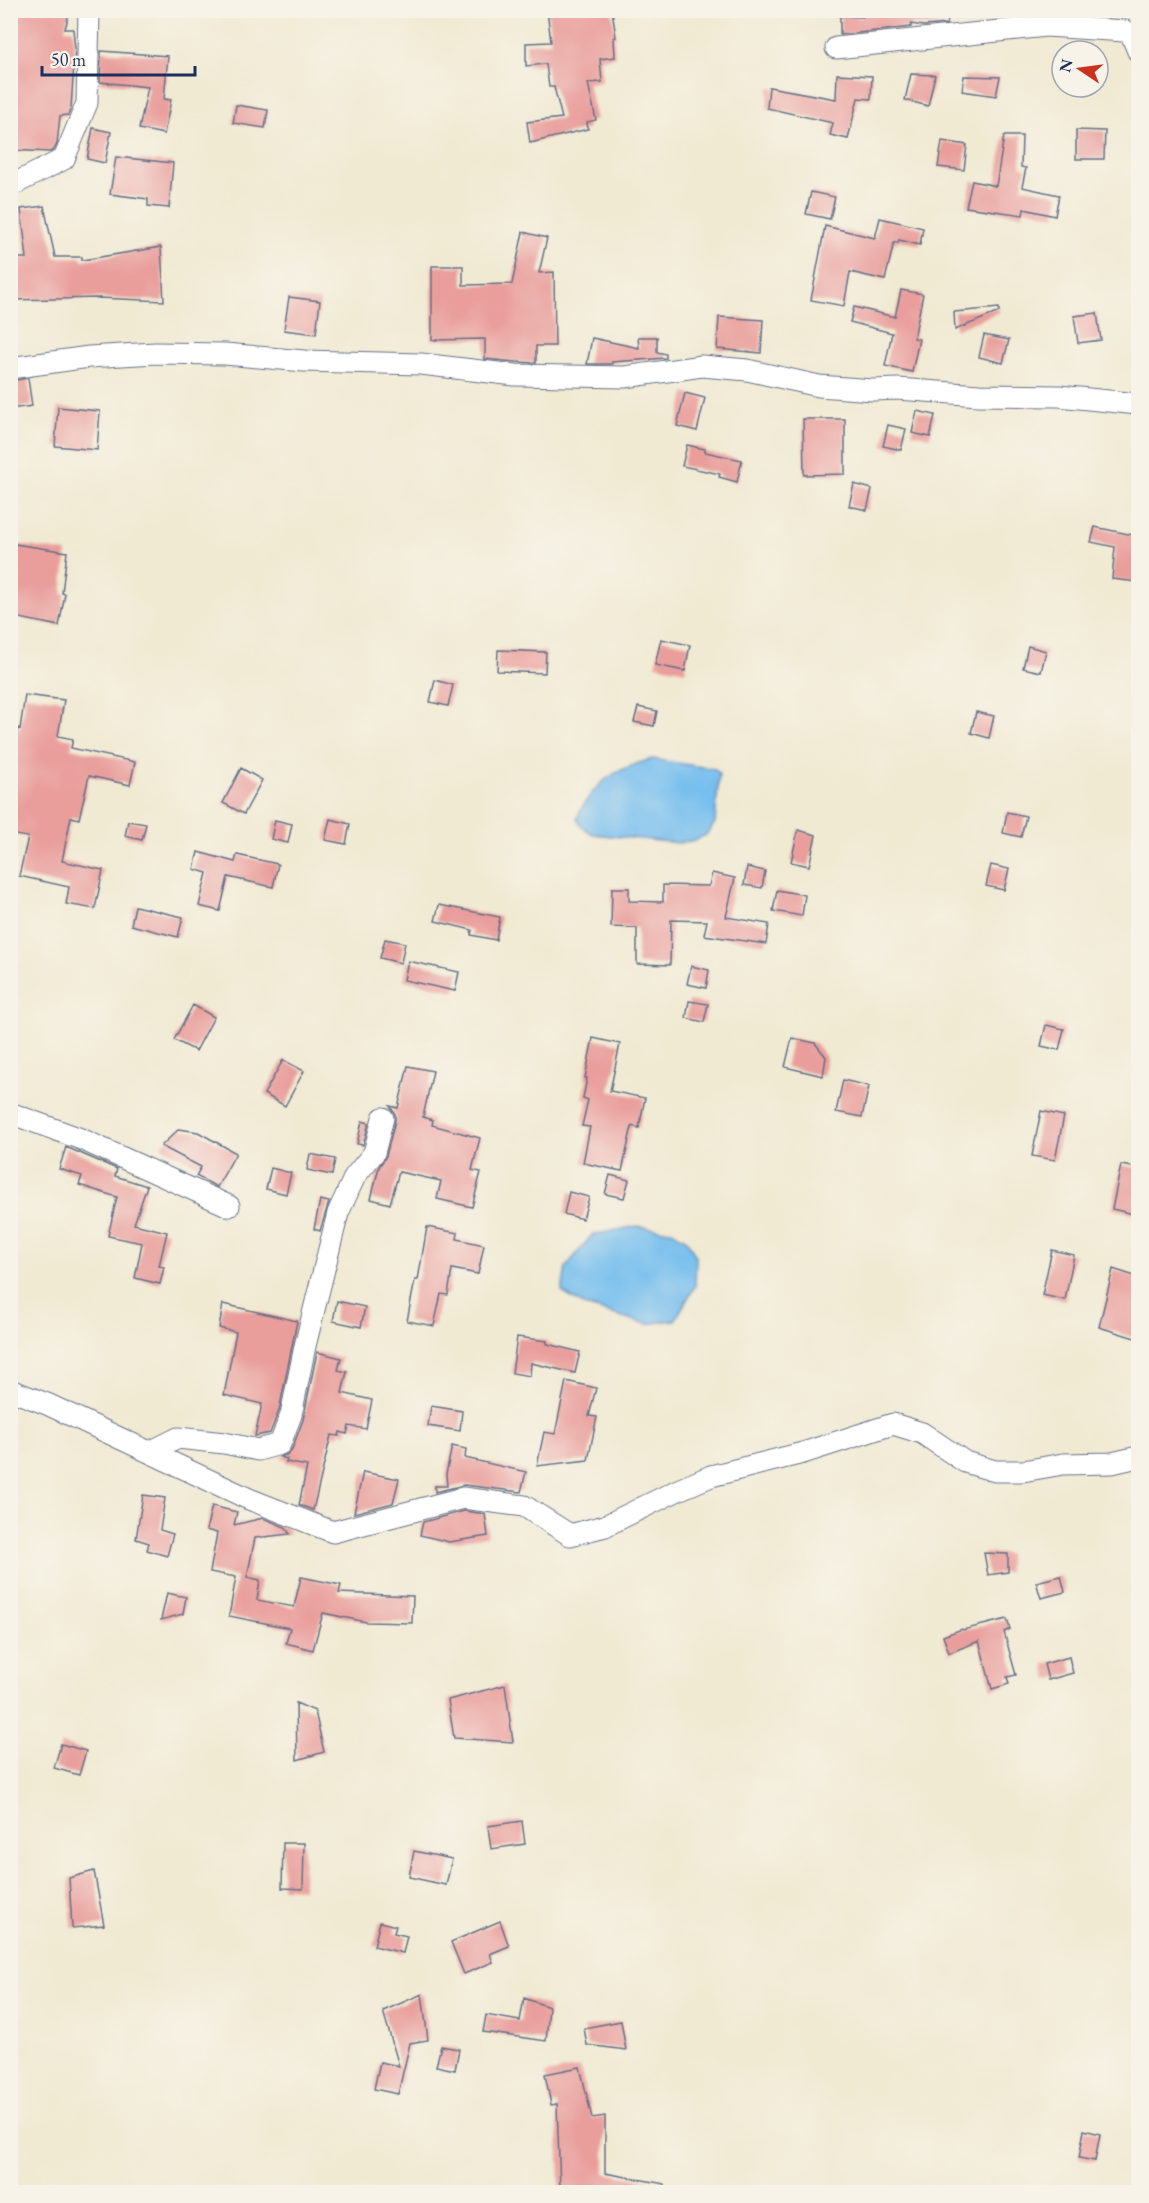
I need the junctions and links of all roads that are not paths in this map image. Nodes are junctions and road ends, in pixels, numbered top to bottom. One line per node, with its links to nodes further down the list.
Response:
1 (89, 10): 4 (street)
2 (836, 48): 3 (street)
3 (1138, 51)
4 (10, 186)
5 (10, 368): 6 (street)
6 (1138, 404)
7 (10, 1113): 9 (street)
8 (383, 1118): 11 (street)
9 (229, 1206)
10 (10, 1390): 11 (street)
11 (150, 1452): 12 (street)
12 (1138, 1457)

